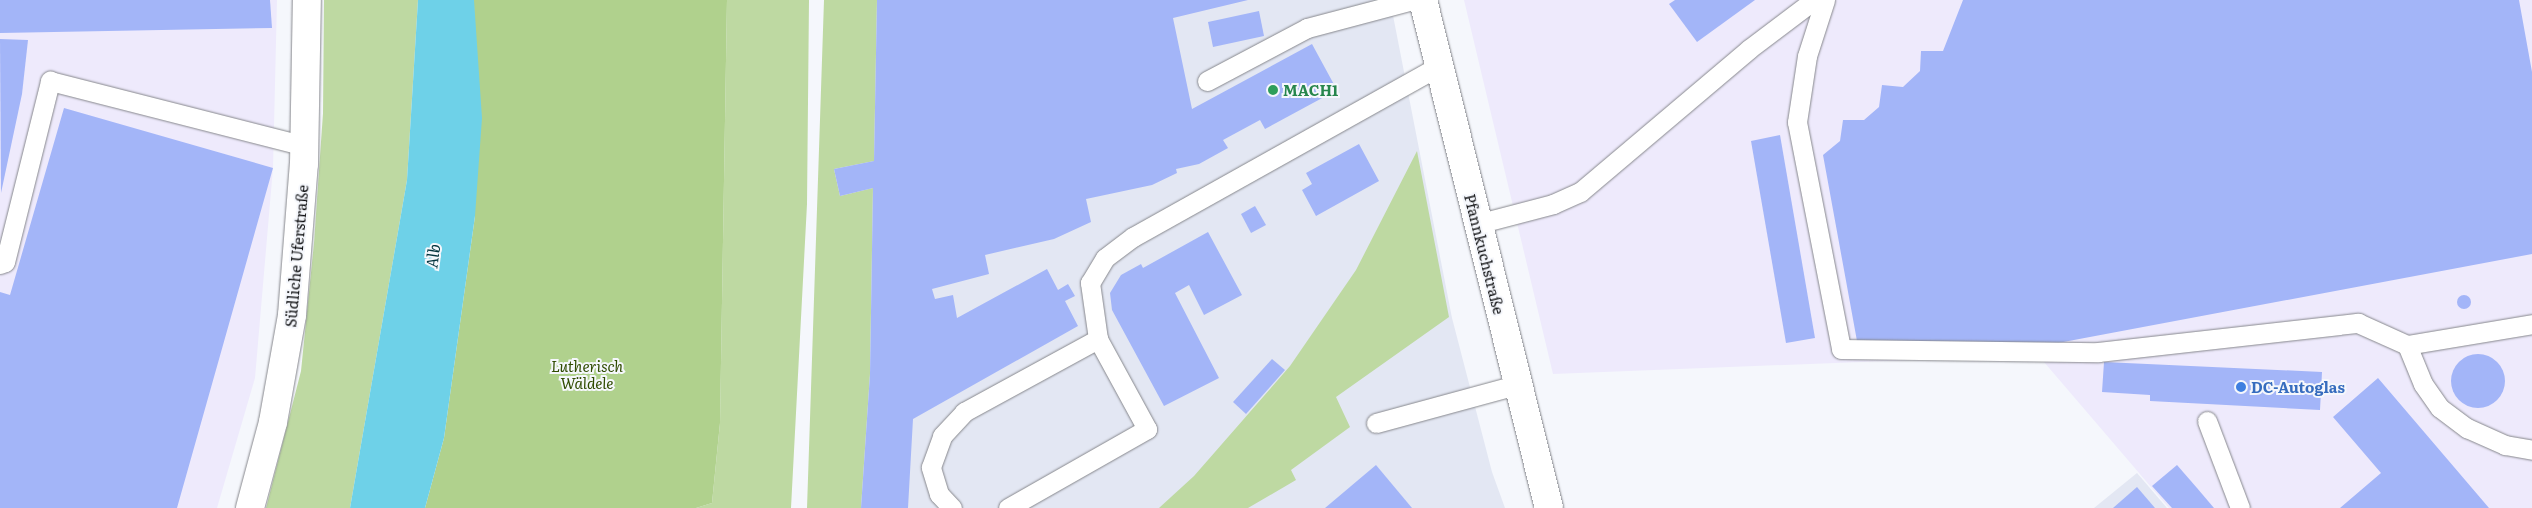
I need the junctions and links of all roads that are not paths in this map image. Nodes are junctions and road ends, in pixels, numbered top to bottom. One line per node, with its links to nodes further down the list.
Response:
1 (307, 0): 8 (street, Südliche Uferstraße)
2 (1413, 0): 7 (lane)
3 (1423, 0): 6 (street, Pfannkuchstraße)
4 (1814, 0): 9 (lane)
5 (1825, 0): 13 (lane)
6 (1439, 66): 9 (street, Pfannkuchstraße); 12 (lane)
7 (1208, 82)
8 (305, 146): 10 (lane); 18 (street, Südliche Uferstraße)
9 (1477, 224): 14 (street, Pfannkuchstraße)
10 (0, 264)
11 (2532, 324): 13 (lane)
12 (1098, 339): 19 (lane); 20 (lane)
13 (2407, 345): 17 (lane)
14 (1516, 384): 16 (lane); 21 (street, Pfannkuchstraße)
15 (2207, 421): 22 (lane)
16 (1376, 423)
17 (2532, 450)
18 (250, 508)
19 (952, 508)
20 (1008, 508)
21 (1549, 508)
22 (2240, 508)

